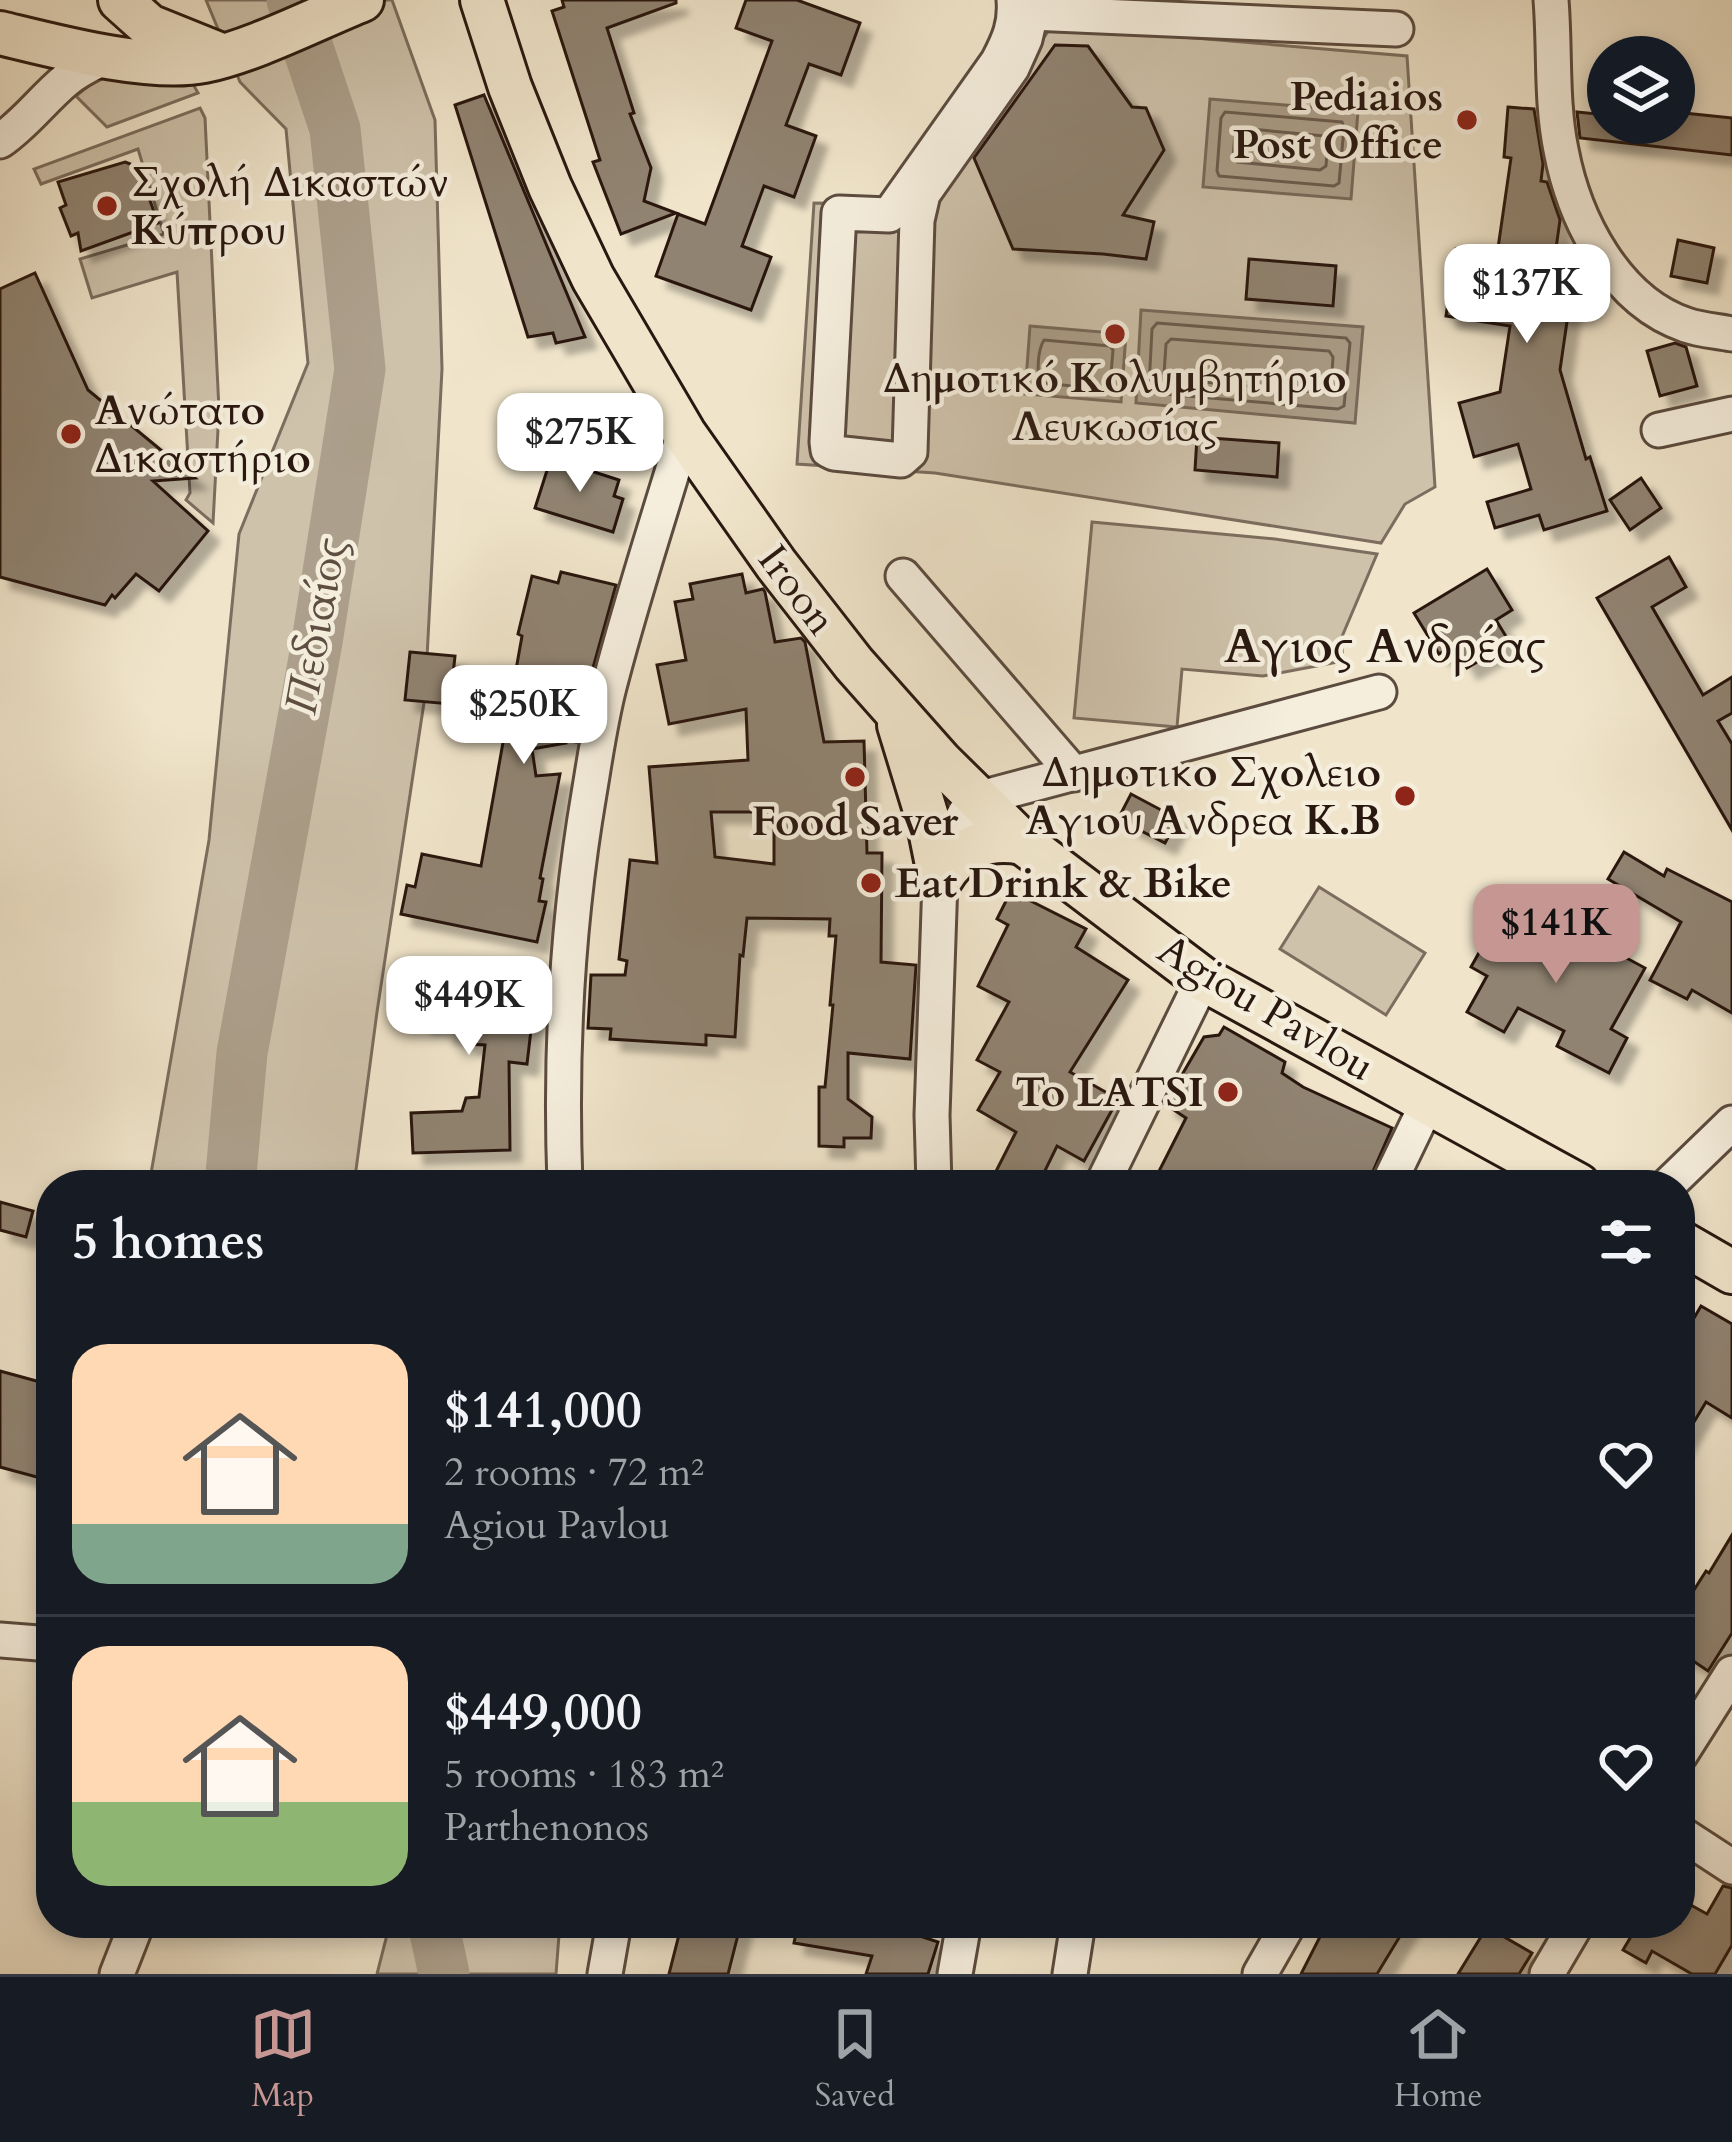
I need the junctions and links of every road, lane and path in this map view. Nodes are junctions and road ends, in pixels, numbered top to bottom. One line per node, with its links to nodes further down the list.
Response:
1 (120, 0): 10 (main road)
2 (362, 0): 10 (main road)
3 (482, 0): 15 (main road, Iroon)
4 (1552, 0): 12 (street)
5 (1024, 4): 5 (street); 6 (street)
6 (1334, 12): 7 (street)
7 (1396, 28)
8 (0, 33): 9 (main road)
9 (109, 55): 10 (main road); 11 (street)
10 (225, 55)
11 (0, 141)
12 (1732, 334)
13 (1732, 414): 14 (street)
14 (1659, 430)
15 (684, 433): 18 (main road, Iroon); 26 (street)
16 (903, 576): 19 (street)
17 (1379, 692): 19 (street)
18 (895, 712): 20 (main road, Iroon); 22 (main road)
19 (1074, 774): 20 (street)
20 (977, 800): 21 (main road, Agiou Pavlou); 22 (street)
21 (1022, 843): 22 (main road); 23 (main road, Agiou Pavlou)
22 (940, 880): 27 (street)
23 (1203, 979): 24 (main road, Agiou Pavlou); 28 (street)
24 (1427, 1104): 29 (street); 30 (main road, Agiou Pavlou)
25 (1732, 1123): 31 (street)
26 (565, 1170)
27 (934, 1170)
28 (1109, 1170)
29 (1395, 1170)
30 (1550, 1170)
31 (1683, 1170)
32 (1695, 1252): 33 (main road)
33 (1732, 1272)
34 (0, 1640): 35 (street)
35 (36, 1643)
36 (1732, 1673): 37 (street)
37 (1695, 1731)
38 (1695, 1843): 39 (street)
39 (1732, 1867)
40 (131, 1938): 46 (street)
41 (611, 1938): 47 (street)
42 (961, 1938): 48 (street)
43 (1076, 1938): 49 (street)
44 (1280, 1938): 50 (street)
45 (1568, 1938): 51 (street)
46 (117, 1974)
47 (605, 1974)
48 (955, 1974)
49 (1070, 1974)
50 (1260, 1974)
51 (1546, 1974)

